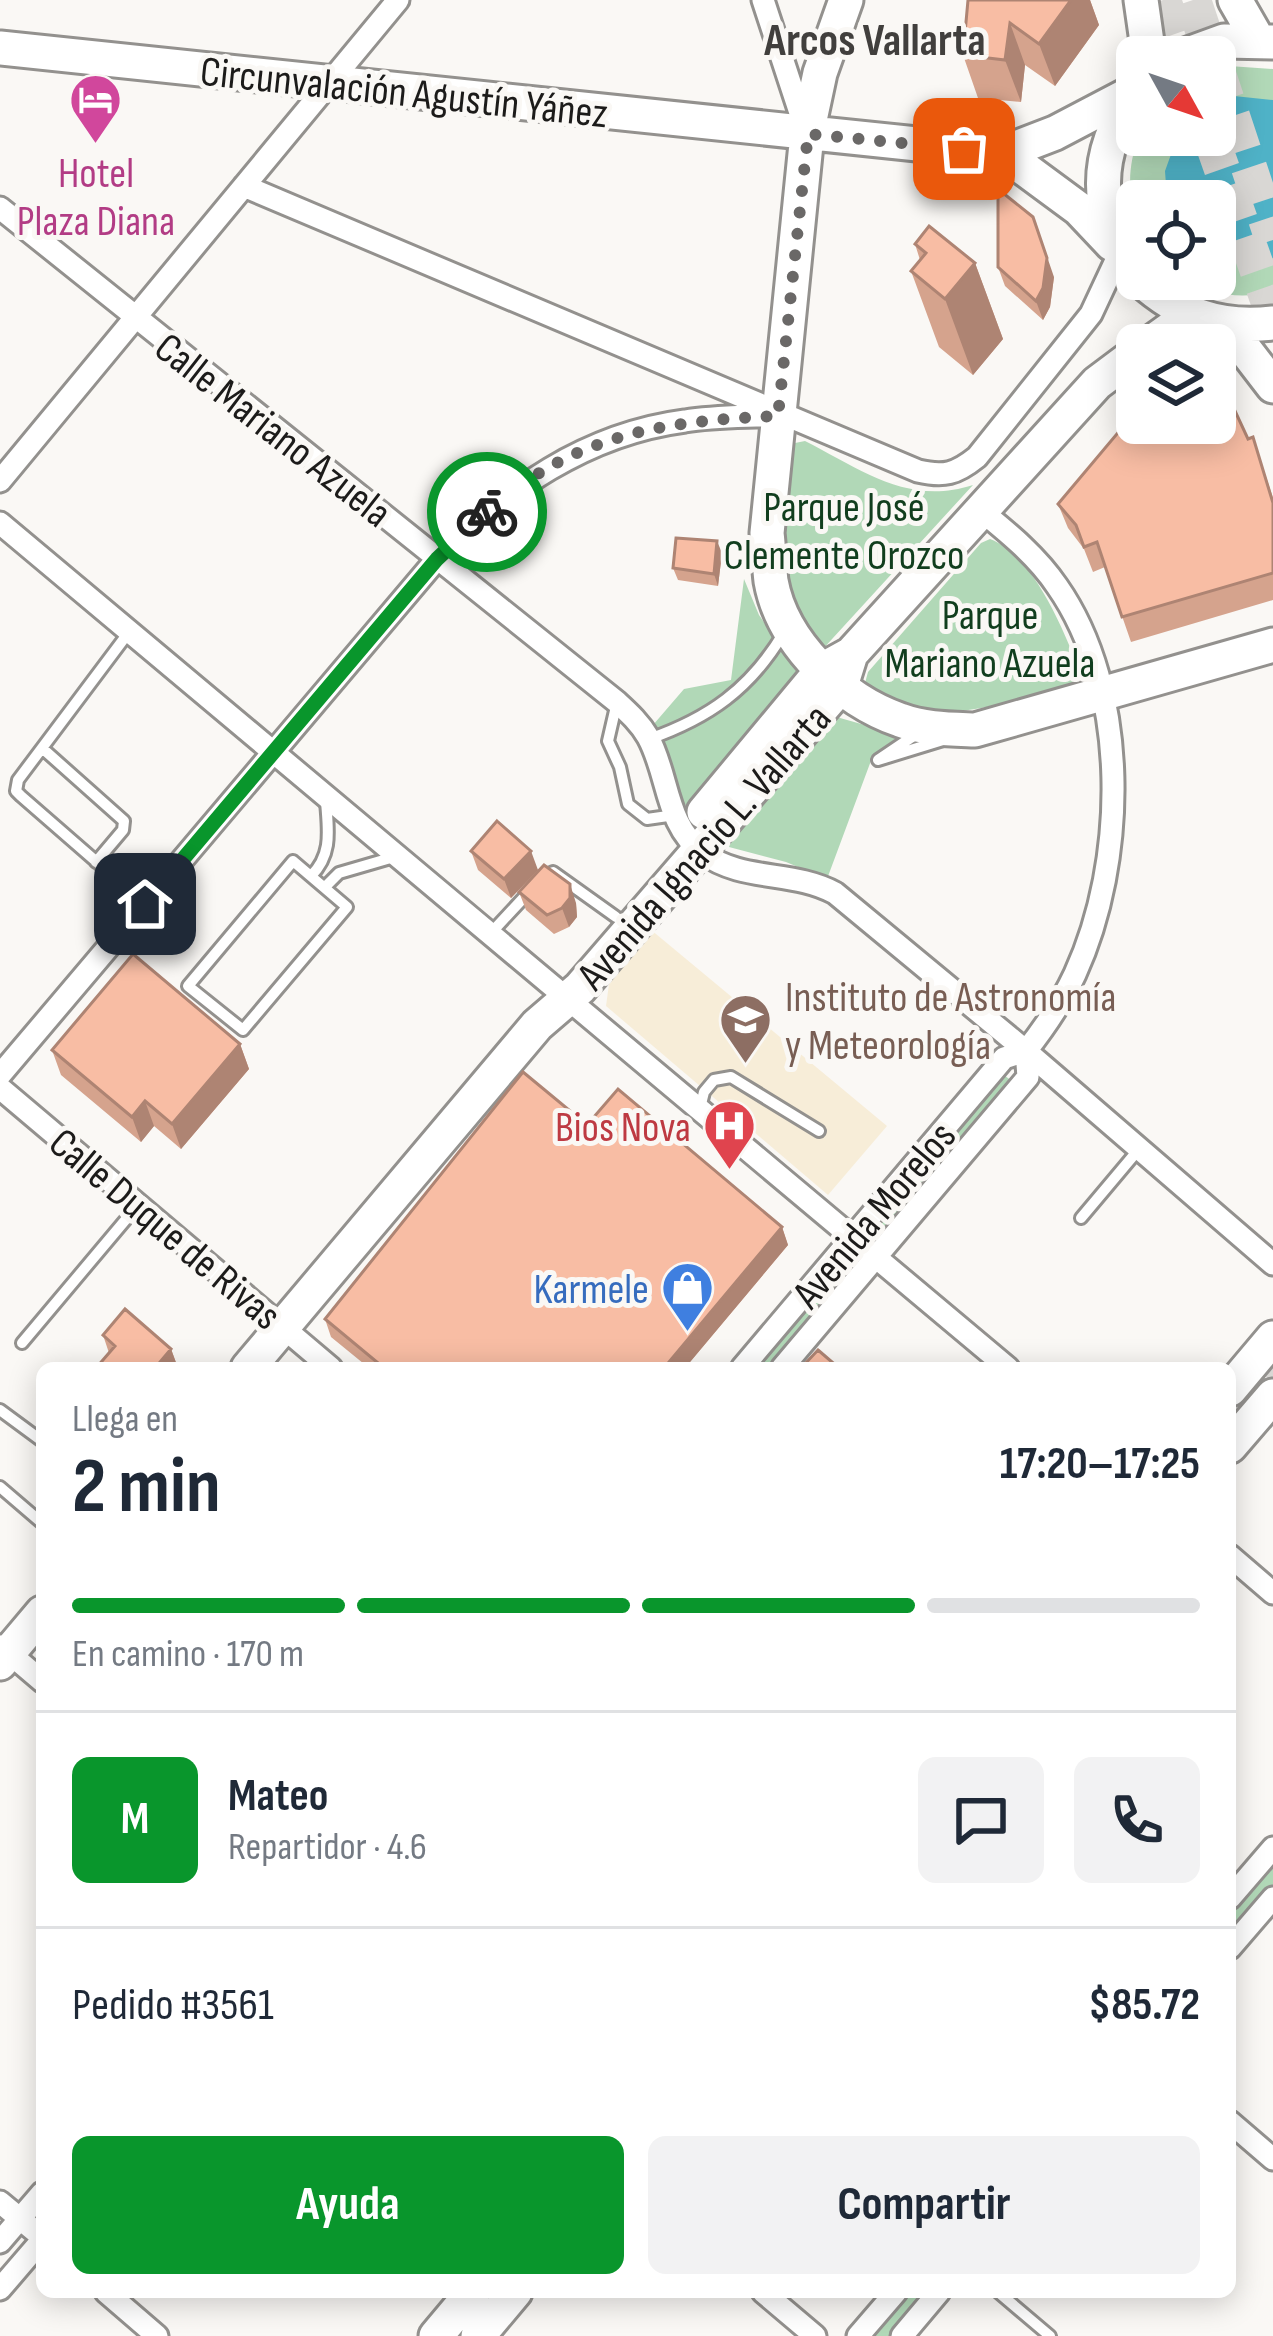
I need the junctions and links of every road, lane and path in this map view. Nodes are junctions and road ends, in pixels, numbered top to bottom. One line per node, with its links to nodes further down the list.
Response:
1 (398, 0): 9 (street)
2 (763, 0): 12 (street)
3 (846, 0): 12 (main road)
4 (1141, 0): 6 (main road)
5 (1235, 0): 7 (main road)
6 (1144, 36)
7 (1266, 41)
8 (0, 48): 9 (main road, Circunvalación Agustín Yáñez)
9 (328, 84): 12 (main road, Circunvalación Agustín Yáñez); 14 (street)
10 (1116, 101): 13 (main road)
11 (1116, 127): 16 (main road)
12 (808, 134): 13 (main road, Circunvalación Agustín Yáñez); 26 (main road)
13 (1004, 153): 17 (main road)
14 (244, 186): 20 (street); 26 (street)
15 (0, 208): 20 (street, Calle Mariano Azuela)
16 (1116, 233)
17 (1116, 251)
18 (1116, 287): 26 (street)
19 (1162, 300): 21 (main road)
20 (134, 318): 27 (street); 30 (street, Calle Mariano Azuela)
21 (1202, 319): 22 (main road); 23 (main road); 25 (main road)
22 (1273, 323)
23 (1192, 324)
24 (1116, 368): 28 (main road, Avenida Ignacio L. Vallarta)
25 (1273, 386)
26 (778, 416): 30 (street); 31 (main road)
27 (0, 481)
28 (979, 509): 34 (main road, Avenida Ignacio L. Vallarta); 35 (street)
29 (0, 523): 32 (street)
30 (437, 559): 36 (street, Calle Mariano Azuela); 41 (street)
31 (788, 626): 34 (main road); 39 (lane)
32 (129, 632): 40 (lane); 41 (street)
33 (1273, 645): 35 (main road)
34 (838, 670): 37 (main road); 43 (main road, Avenida Ignacio L. Vallarta)
35 (1102, 695): 38 (main road); 52 (street)
36 (617, 703): 39 (street, Calle Mariano Azuela); 43 (lane)
37 (932, 728): 38 (main road); 38 (lane)
38 (975, 730)
39 (649, 739): 43 (street, Calle Mariano Azuela)
40 (42, 748): 45 (lane); 45 (lane)
41 (273, 752): 42 (street); 48 (street)
42 (326, 796): 44 (street); 46 (lane)
43 (686, 834): 49 (main road, Avenida Ignacio L. Vallarta); 51 (main road, Avenida Ignacio L. Vallarta); 52 (street)
44 (397, 856): 47 (lane); 50 (street)
45 (96, 862): 48 (lane)
46 (311, 876): 47 (lane); 47 (lane)
47 (325, 887)
48 (145, 904): 53 (street)
49 (616, 917): 50 (lane); 51 (main road, Avenida Ignacio L. Vallarta)
50 (490, 934): 51 (street)
51 (562, 994): 55 (street); 63 (main road, Avenida Ignacio L. Vallarta)
52 (1026, 1051): 57 (street); 60 (street, Avenida Morelos); 61 (street, Avenida Morelos)
53 (0, 1075)
54 (0, 1088): 58 (street, Calle Duque de Rivas)
55 (699, 1109): 56 (lane); 60 (street)
56 (819, 1131)
57 (1139, 1148): 59 (lane); 62 (street)
58 (138, 1205): 63 (street, Calle Duque de Rivas); 65 (lane)
59 (1081, 1218)
60 (853, 1238): 61 (street); 68 (street, Avenida Morelos)
61 (876, 1257): 69 (street, Avenida Morelos); 70 (street)
62 (1273, 1264)
63 (283, 1327): 66 (main road, Avenida Ignacio L. Vallarta); 67 (street, Calle Duque de Rivas)
64 (1273, 1337): 71 (main road)
65 (22, 1343)
66 (253, 1362)
67 (325, 1362)
68 (747, 1362)
69 (787, 1362)
70 (1001, 1362)
71 (1236, 1382)
72 (1273, 1396): 75 (main road)
73 (0, 1410): 74 (lane)
74 (36, 1437)
75 (1236, 1439)
76 (0, 1487): 77 (lane)
77 (36, 1518)
78 (1236, 1561): 79 (street)
79 (1273, 1593)
80 (36, 1619): 81 (main road)
81 (3, 1654): 82 (street)
82 (36, 1677)
83 (1273, 1847): 84 (street)
84 (1236, 1891)
85 (1273, 1898): 86 (street)
86 (1236, 1941)
87 (1236, 2127): 88 (street)
88 (1273, 2158)
89 (36, 2200): 91 (street)
90 (0, 2202): 91 (street)
91 (20, 2219): 92 (street); 93 (street)
92 (36, 2234)
93 (0, 2242)
94 (36, 2246): 95 (street)
95 (0, 2289)
96 (113, 2298): 103 (street)
97 (468, 2298): 104 (main road)
98 (510, 2298): 105 (main road)
99 (770, 2298): 106 (street)
100 (891, 2298): 107 (street)
101 (934, 2298): 108 (street)
102 (1005, 2298): 109 (lane)
103 (158, 2336)
104 (436, 2336)
105 (478, 2336)
106 (815, 2336)
107 (858, 2336)
108 (902, 2336)
109 (1050, 2336)

